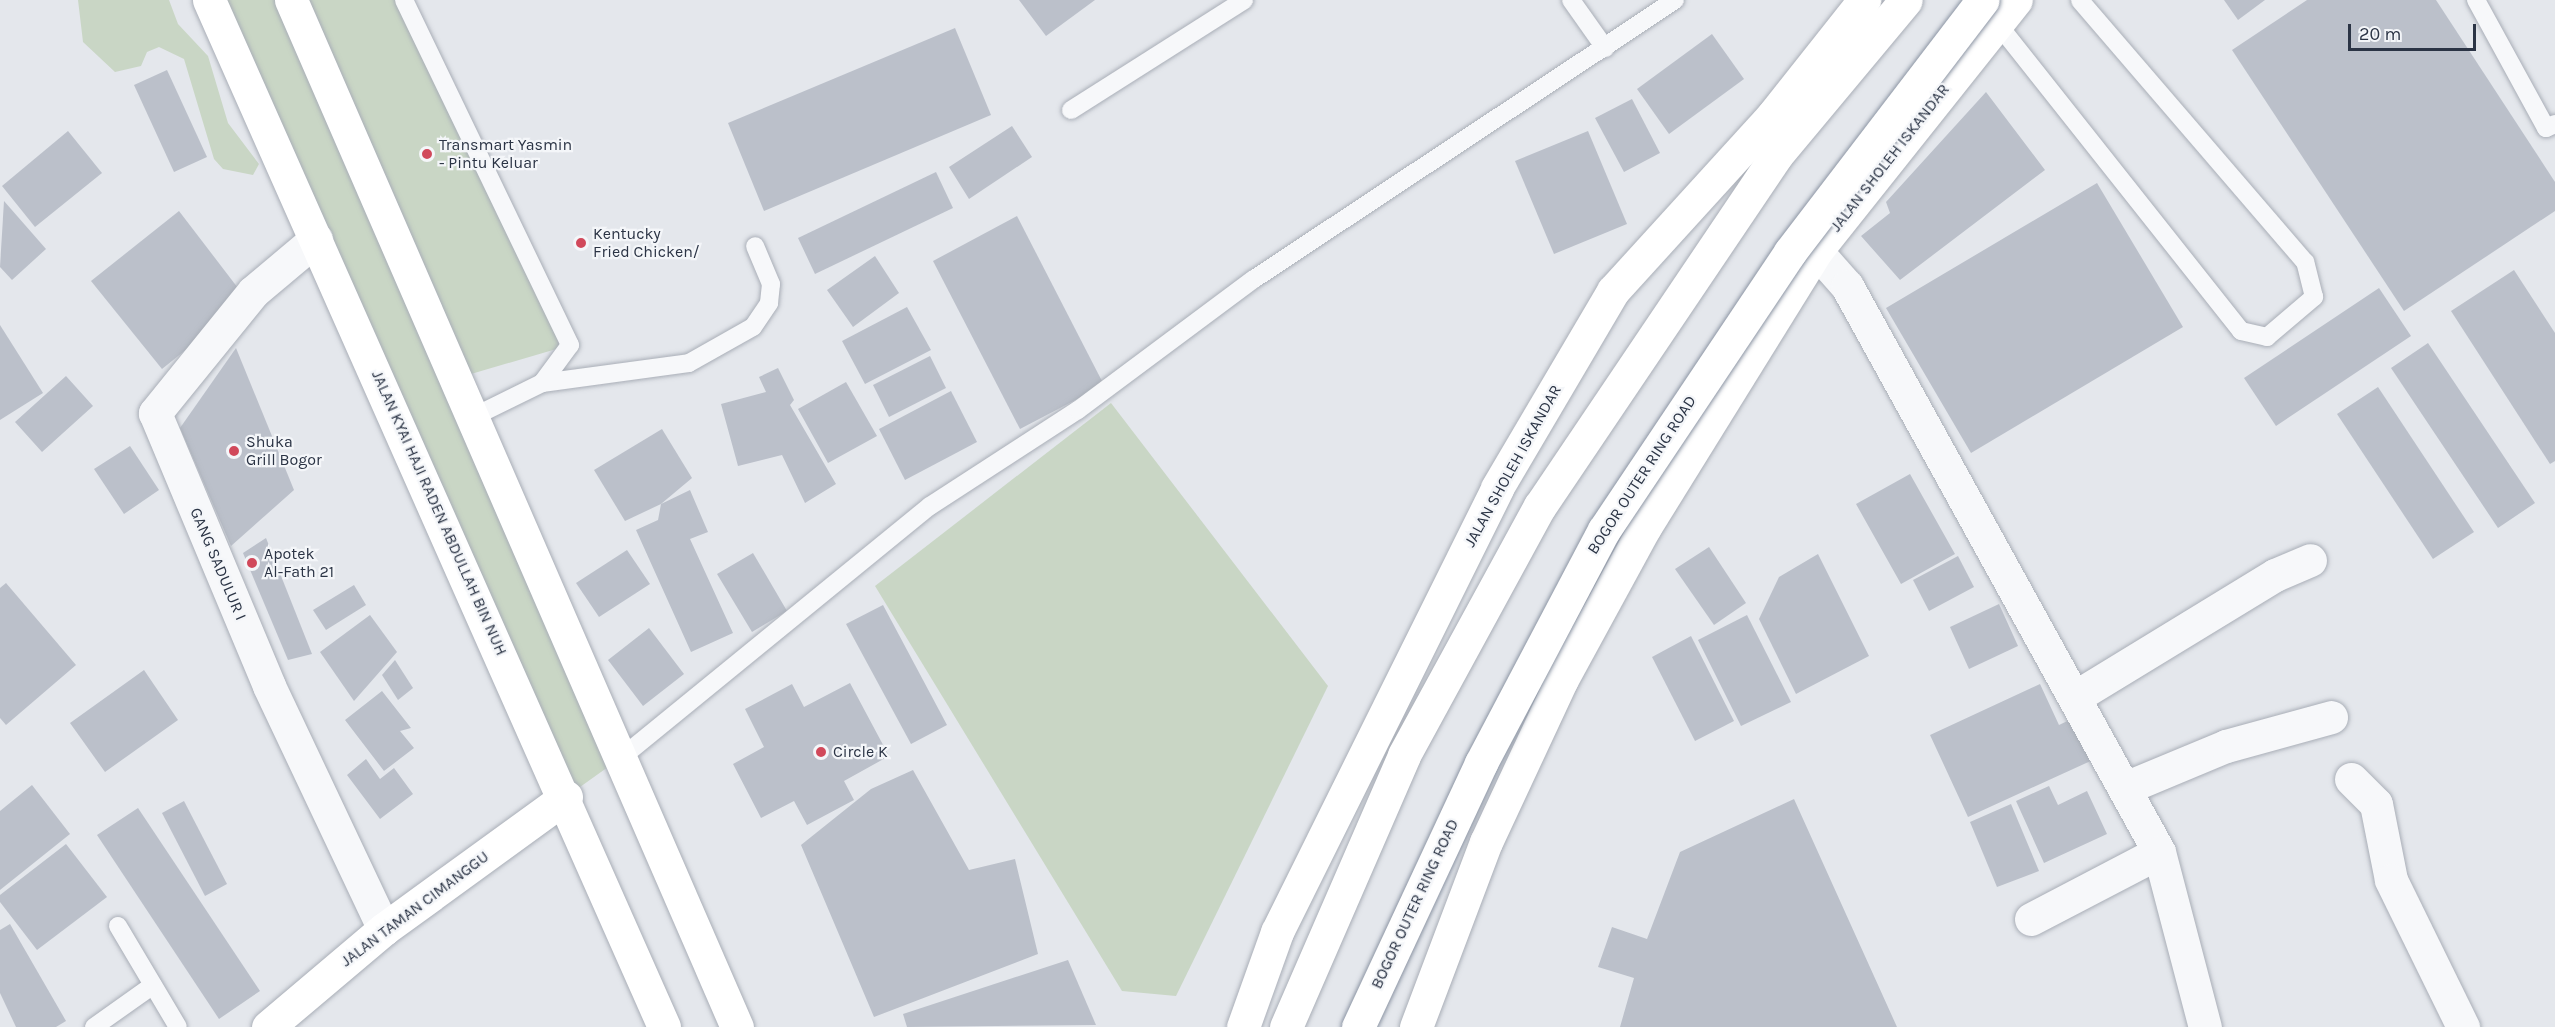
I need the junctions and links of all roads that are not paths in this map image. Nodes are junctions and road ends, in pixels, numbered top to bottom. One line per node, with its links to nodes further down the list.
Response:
1 (209, 0): 16 (main road, JALAN KYAI HAJI RADEN ABDULLAH BIN NUH)
2 (291, 0): 20 (main road)
3 (404, 0): 19 (lane)
4 (1244, 0): 14 (lane)
5 (1571, 0): 13 (lane)
6 (1675, 0): 13 (lane)
7 (1864, 0): 38 (main road, JALAN SHOLEH ISKANDAR)
8 (1906, 0): 39 (main road)
9 (1971, 0): 12 (main road)
10 (2080, 0): 12 (lane)
11 (2476, 0): 15 (lane)
12 (1999, 8): 18 (main road, JALAN SHOLEH ISKANDAR); 40 (main road, BOGOR OUTER RING ROAD, bridge)
13 (1605, 48): 24 (lane)
14 (1071, 110)
15 (2555, 124)
16 (316, 239): 27 (main road, JALAN KYAI HAJI RADEN ABDULLAH BIN NUH); 31 (street, GANG SADULUR I)
17 (755, 246): 19 (lane)
18 (1816, 251): 22 (street); 41 (main road, JALAN SHOLEH ISKANDAR)
19 (542, 383): 20 (lane)
20 (471, 418): 24 (main road)
21 (2310, 560): 22 (street)
22 (2075, 697): 26 (street)
23 (2331, 717): 26 (street)
24 (622, 757): 37 (main road)
25 (2351, 779): 43 (street)
26 (2125, 788): 28 (street)
27 (567, 797): 31 (main road, JALAN TAMAN CIMANGGU); 36 (main road, JALAN KYAI HAJI RADEN ABDULLAH BIN NUH)
28 (2159, 852): 29 (street); 42 (street)
29 (2031, 919)
30 (118, 926): 32 (lane)
31 (384, 929): 35 (main road, JALAN TAMAN CIMANGGU)
32 (153, 985): 33 (lane); 34 (lane)
33 (94, 1027)
34 (178, 1027)
35 (268, 1027)
36 (664, 1027)
37 (737, 1027)
38 (1243, 1027)
39 (1286, 1027)
40 (1358, 1027)
41 (1416, 1027)
42 (2205, 1027)
43 (2463, 1027)

